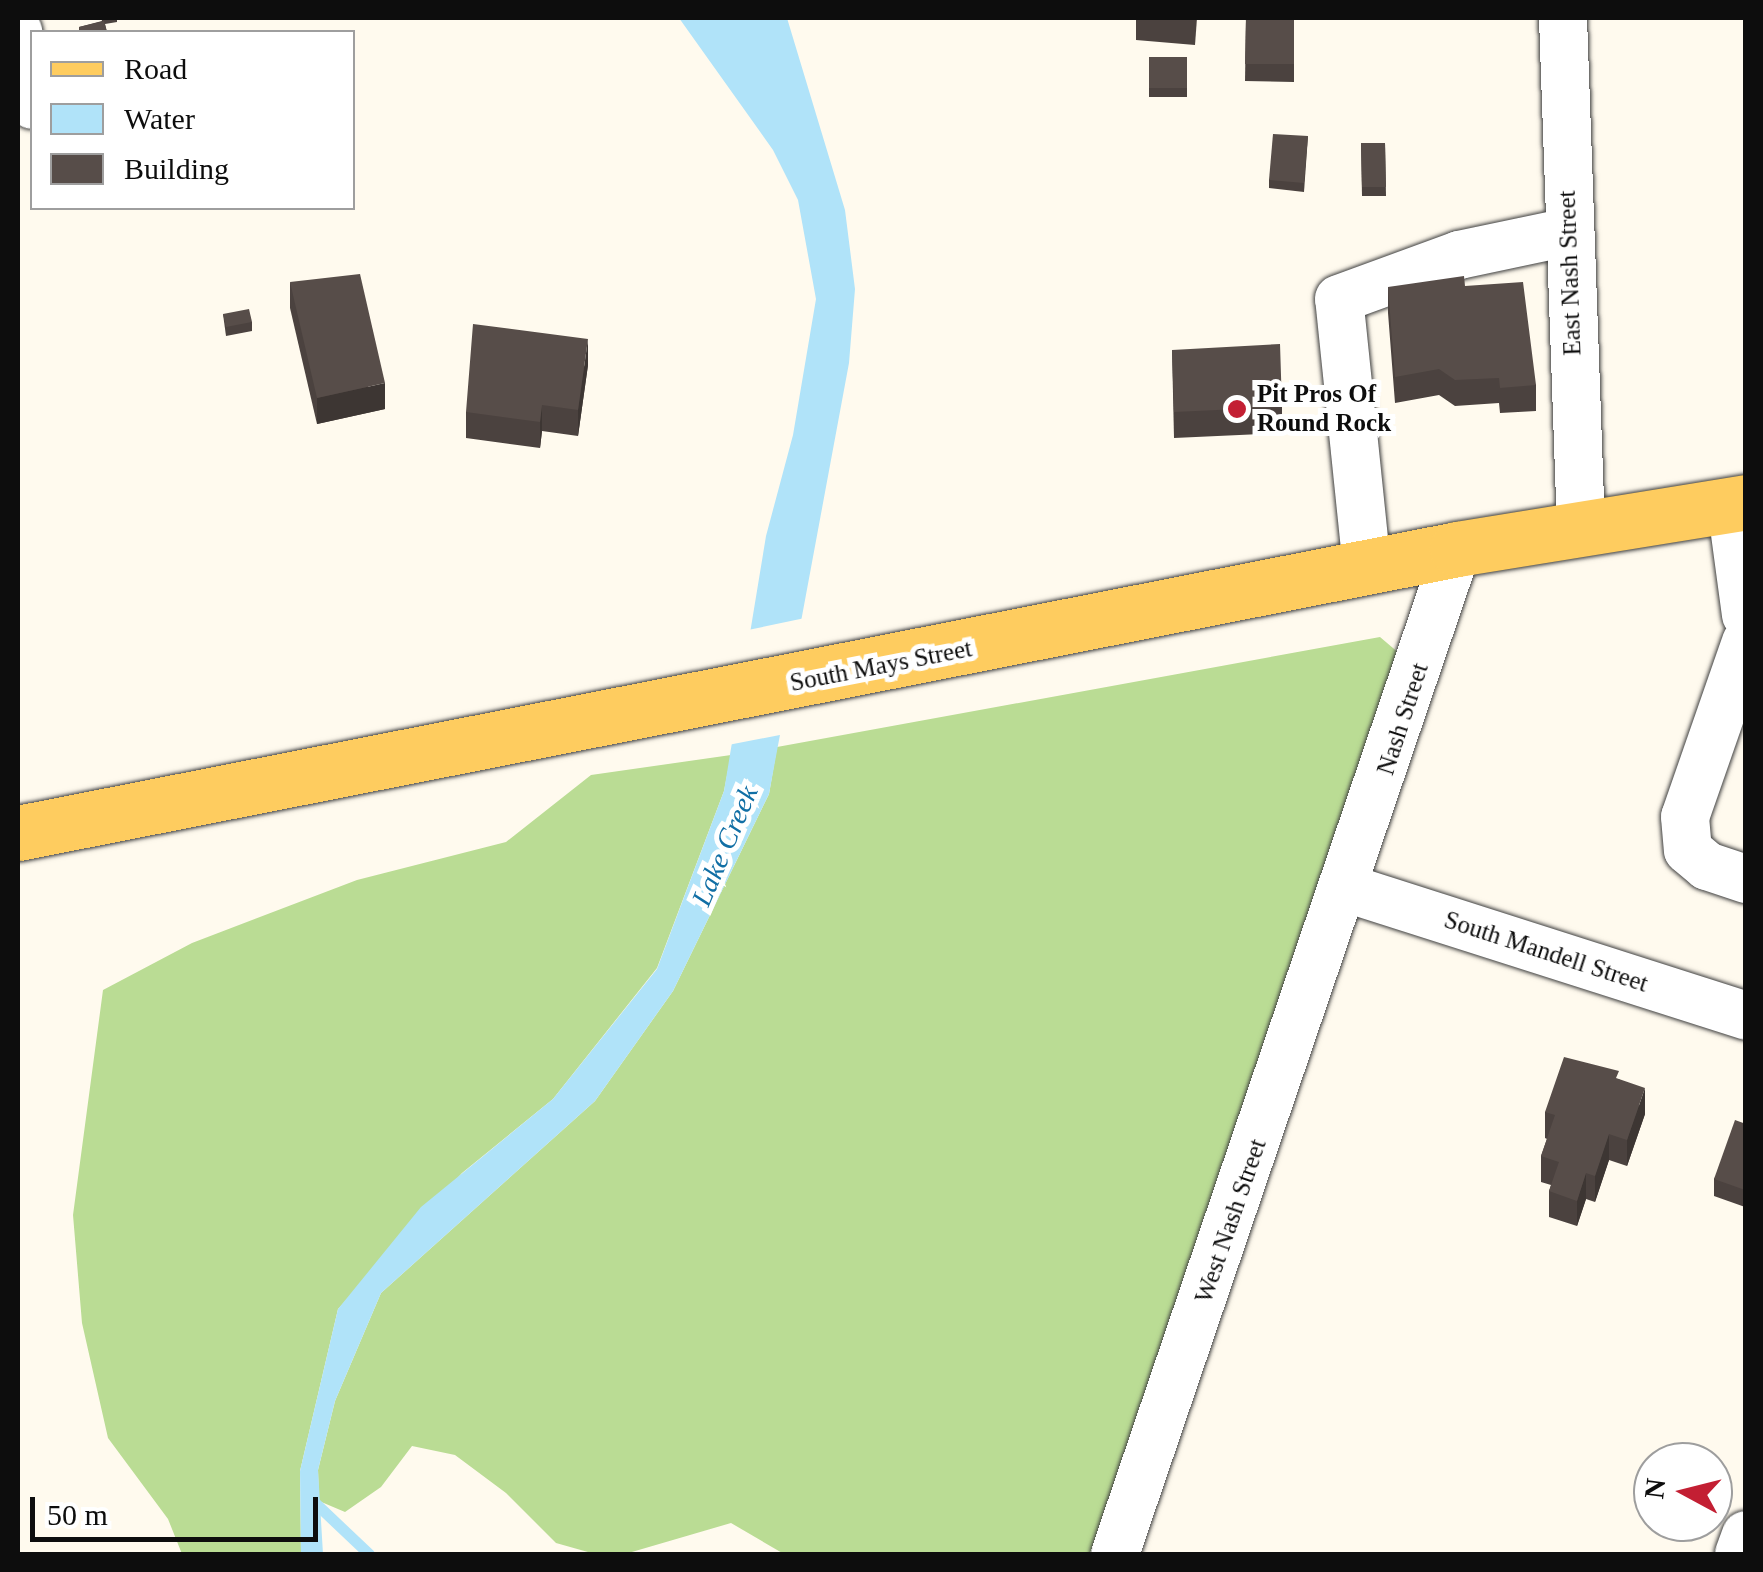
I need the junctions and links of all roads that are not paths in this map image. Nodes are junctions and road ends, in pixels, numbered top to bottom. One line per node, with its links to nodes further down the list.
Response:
1 (1563, 18): 4 (street, East Nash Street)
2 (18, 31): 3 (street)
3 (30, 95)
4 (1568, 232): 6 (street, East Nash Street); 8 (street)
5 (1738, 503): 6 (main road, South Mays Street); 9 (street)
6 (1580, 529): 7 (main road, South Mays Street)
7 (1457, 549): 8 (main road, South Mays Street); 13 (street, Nash Street)
8 (1367, 568): 11 (main road, South Mays Street)
9 (1746, 615)
10 (1746, 642): 12 (street)
11 (18, 833)
12 (1746, 878)
13 (1346, 888): 14 (street, South Mandell Street); 16 (street, West Nash Street)
14 (1746, 1016)
15 (1746, 1534): 17 (street)
16 (1115, 1554)
17 (1739, 1554)

